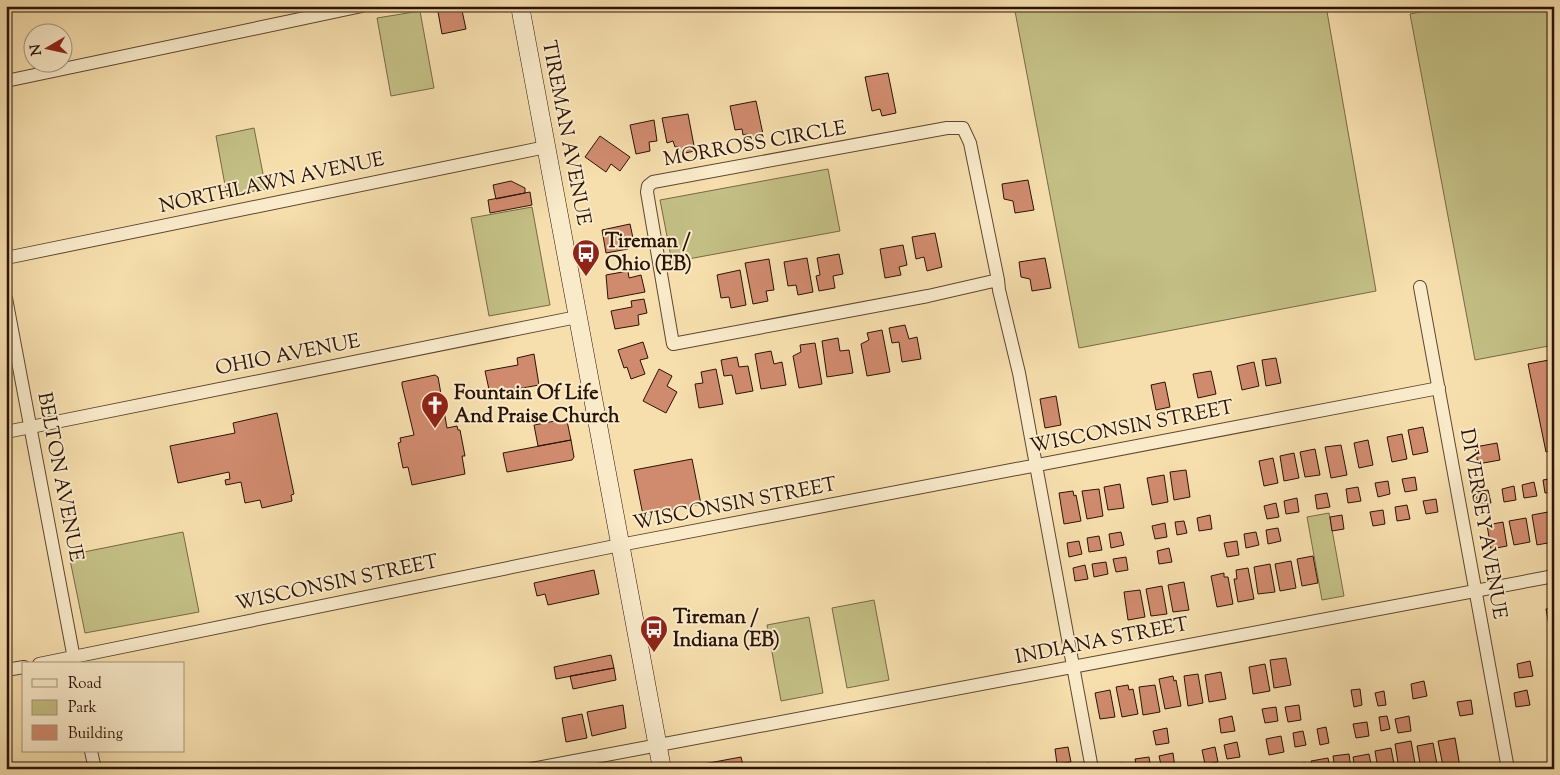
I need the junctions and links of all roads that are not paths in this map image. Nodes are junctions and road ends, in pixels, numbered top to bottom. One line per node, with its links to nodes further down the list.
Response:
1 (362, 6): 3 (street)
2 (520, 6): 4 (street, TIREMAN AVENUE)
3 (6, 81)
4 (546, 147): 5 (street, NORTHLAWN AVENUE); 9 (street, TIREMAN AVENUE)
5 (6, 258)
6 (998, 280): 6 (street, MORROSS CIRCLE); 13 (street, MORROSS CIRCLE)
7 (1420, 287): 10 (street, DIVERSEY AVENUE)
8 (6, 298): 11 (street, BELTON AVENUE)
9 (577, 317): 11 (street, OHIO AVENUE); 14 (street, TIREMAN AVENUE)
10 (1439, 388): 13 (street, WISCONSIN STREET); 16 (street, DIVERSEY AVENUE)
11 (31, 426): 12 (street, OHIO AVENUE); 17 (street, BELTON AVENUE)
12 (6, 432)
13 (1036, 466): 14 (street, WISCONSIN STREET); 19 (street, MORROSS CIRCLE)
14 (620, 546): 17 (street, WISCONSIN STREET); 22 (street, TIREMAN AVENUE)
15 (1554, 576): 16 (street, INDIANA STREET)
16 (1475, 591): 19 (street, INDIANA STREET); 28 (street, DIVERSEY AVENUE)
17 (74, 660): 18 (street, WISCONSIN STREET)
18 (56, 662)
19 (1073, 666): 22 (street, INDIANA STREET); 27 (street, MORROSS CIRCLE)
20 (22, 667): 21 (street)
21 (6, 670)
22 (657, 744): 25 (street, INDIANA STREET); 26 (street, TIREMAN AVENUE)
23 (91, 752): 24 (street)
24 (95, 769)
25 (532, 769)
26 (662, 769)
27 (1092, 769)
28 (1508, 769)

